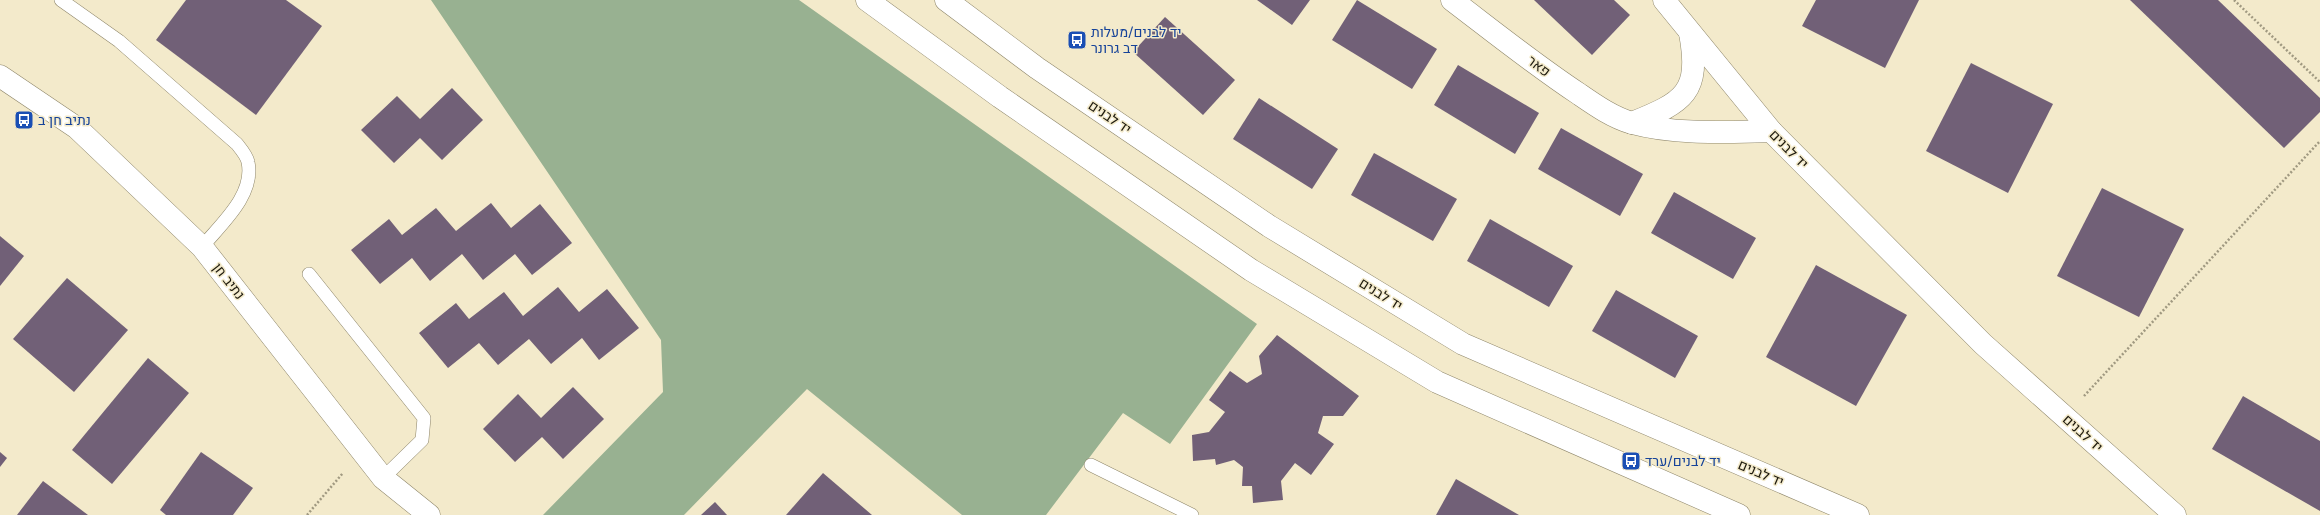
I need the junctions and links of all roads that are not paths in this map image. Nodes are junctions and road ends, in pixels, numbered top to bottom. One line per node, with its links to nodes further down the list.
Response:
1 (61, 0): 10 (lane)
2 (866, 0): 16 (street)
3 (946, 0): 17 (street, יד לבנים)
4 (1452, 0): 8 (street, פאר)
5 (1664, 0): 6 (street, יד לבנים)
6 (1690, 33): 8 (street); 9 (street, יד לבנים)
7 (0, 76): 10 (street, נתיב חן)
8 (1632, 123): 9 (street, פאר)
9 (1771, 131): 18 (street, יד לבנים)
10 (202, 247): 13 (street, נתיב חן)
11 (309, 274): 13 (lane)
12 (1091, 465): 15 (lane)
13 (383, 478): 14 (street, נתיב חן)
14 (429, 515)
15 (1192, 515)
16 (1739, 515)
17 (1858, 515)
18 (2175, 515)

